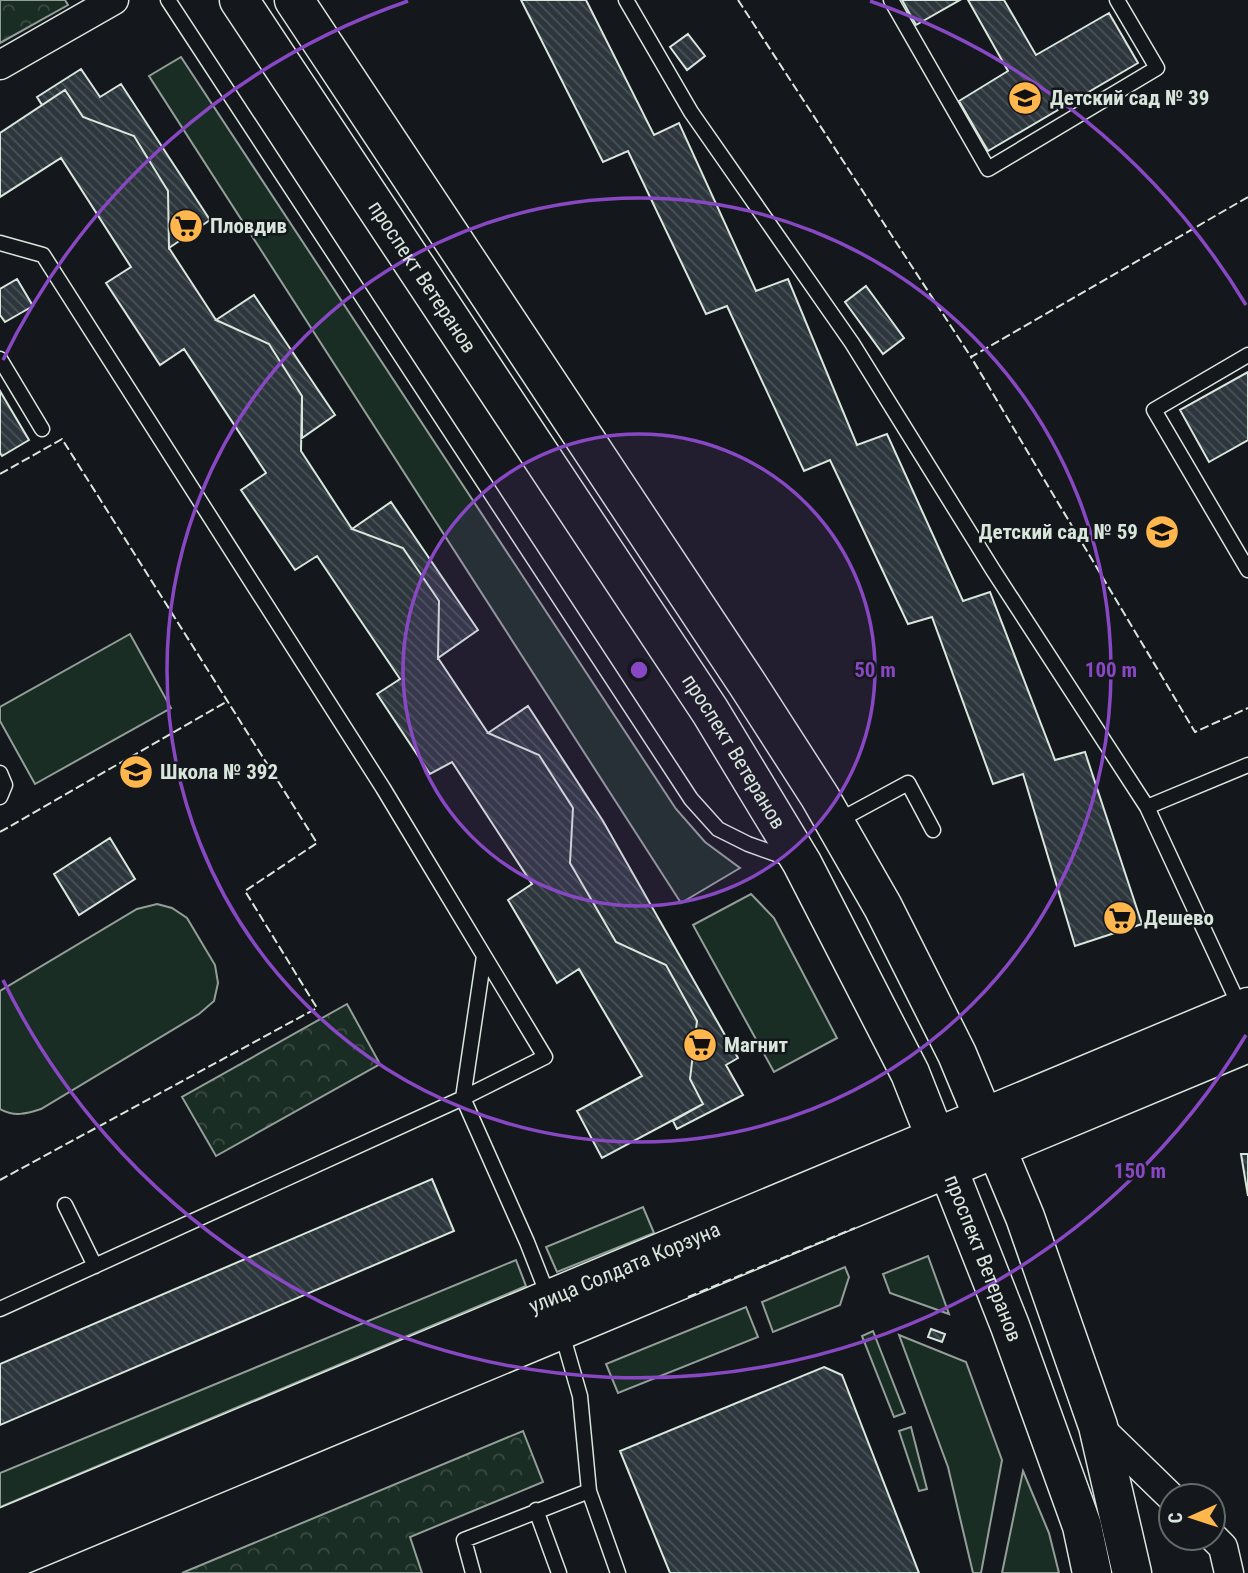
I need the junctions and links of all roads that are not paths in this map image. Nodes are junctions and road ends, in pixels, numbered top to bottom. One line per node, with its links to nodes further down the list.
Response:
1 (114, 0): 8 (street)
2 (168, 0): 20 (lane)
3 (239, 0): 20 (main road, проспект Ветеранов)
4 (293, 0): 18 (main road, проспект Ветеранов)
5 (626, 0): 17 (lane)
6 (891, 0): 7 (lane)
7 (1117, 0)
8 (0, 65)
9 (0, 243): 21 (lane)
10 (1248, 355): 13 (lane)
11 (0, 359): 12 (lane)
12 (42, 429)
13 (1248, 570)
14 (1248, 765): 17 (lane)
15 (0, 773): 16 (lane)
16 (0, 797)
17 (1147, 807): 22 (lane)
18 (835, 823): 19 (lane); 24 (main road, проспект Ветеранов)
19 (933, 830)
20 (802, 863): 25 (main road, проспект Ветеранов)
21 (484, 956): 23 (lane); 23 (lane)
22 (1246, 1021): 24 (main road, улица Солдата Корзуна)
23 (463, 1098): 27 (lane); 29 (lane)
24 (989, 1133): 25 (main road, улица Солдата Корзуна); 30 (main road, проспект Ветеранов)
25 (942, 1152): 29 (main road, улица Солдата Корзуна); 40 (main road, проспект Ветеранов)
26 (65, 1205): 27 (lane)
27 (95, 1266): 28 (lane)
28 (0, 1308)
29 (555, 1314): 32 (lane); 34 (main road, улица Солдата Корзуна); 36 (main road, улица Солдата Корзуна)
30 (1098, 1426): 31 (street); 41 (main road, проспект Ветеранов)
31 (1157, 1483)
32 (589, 1491): 33 (lane); 39 (lane)
33 (536, 1510): 37 (lane); 38 (lane)
34 (0, 1529)
35 (1224, 1552): 42 (street)
36 (0, 1564)
37 (473, 1573)
38 (559, 1573)
39 (618, 1573)
40 (1092, 1573)
41 (1132, 1573)
42 (1229, 1573)

